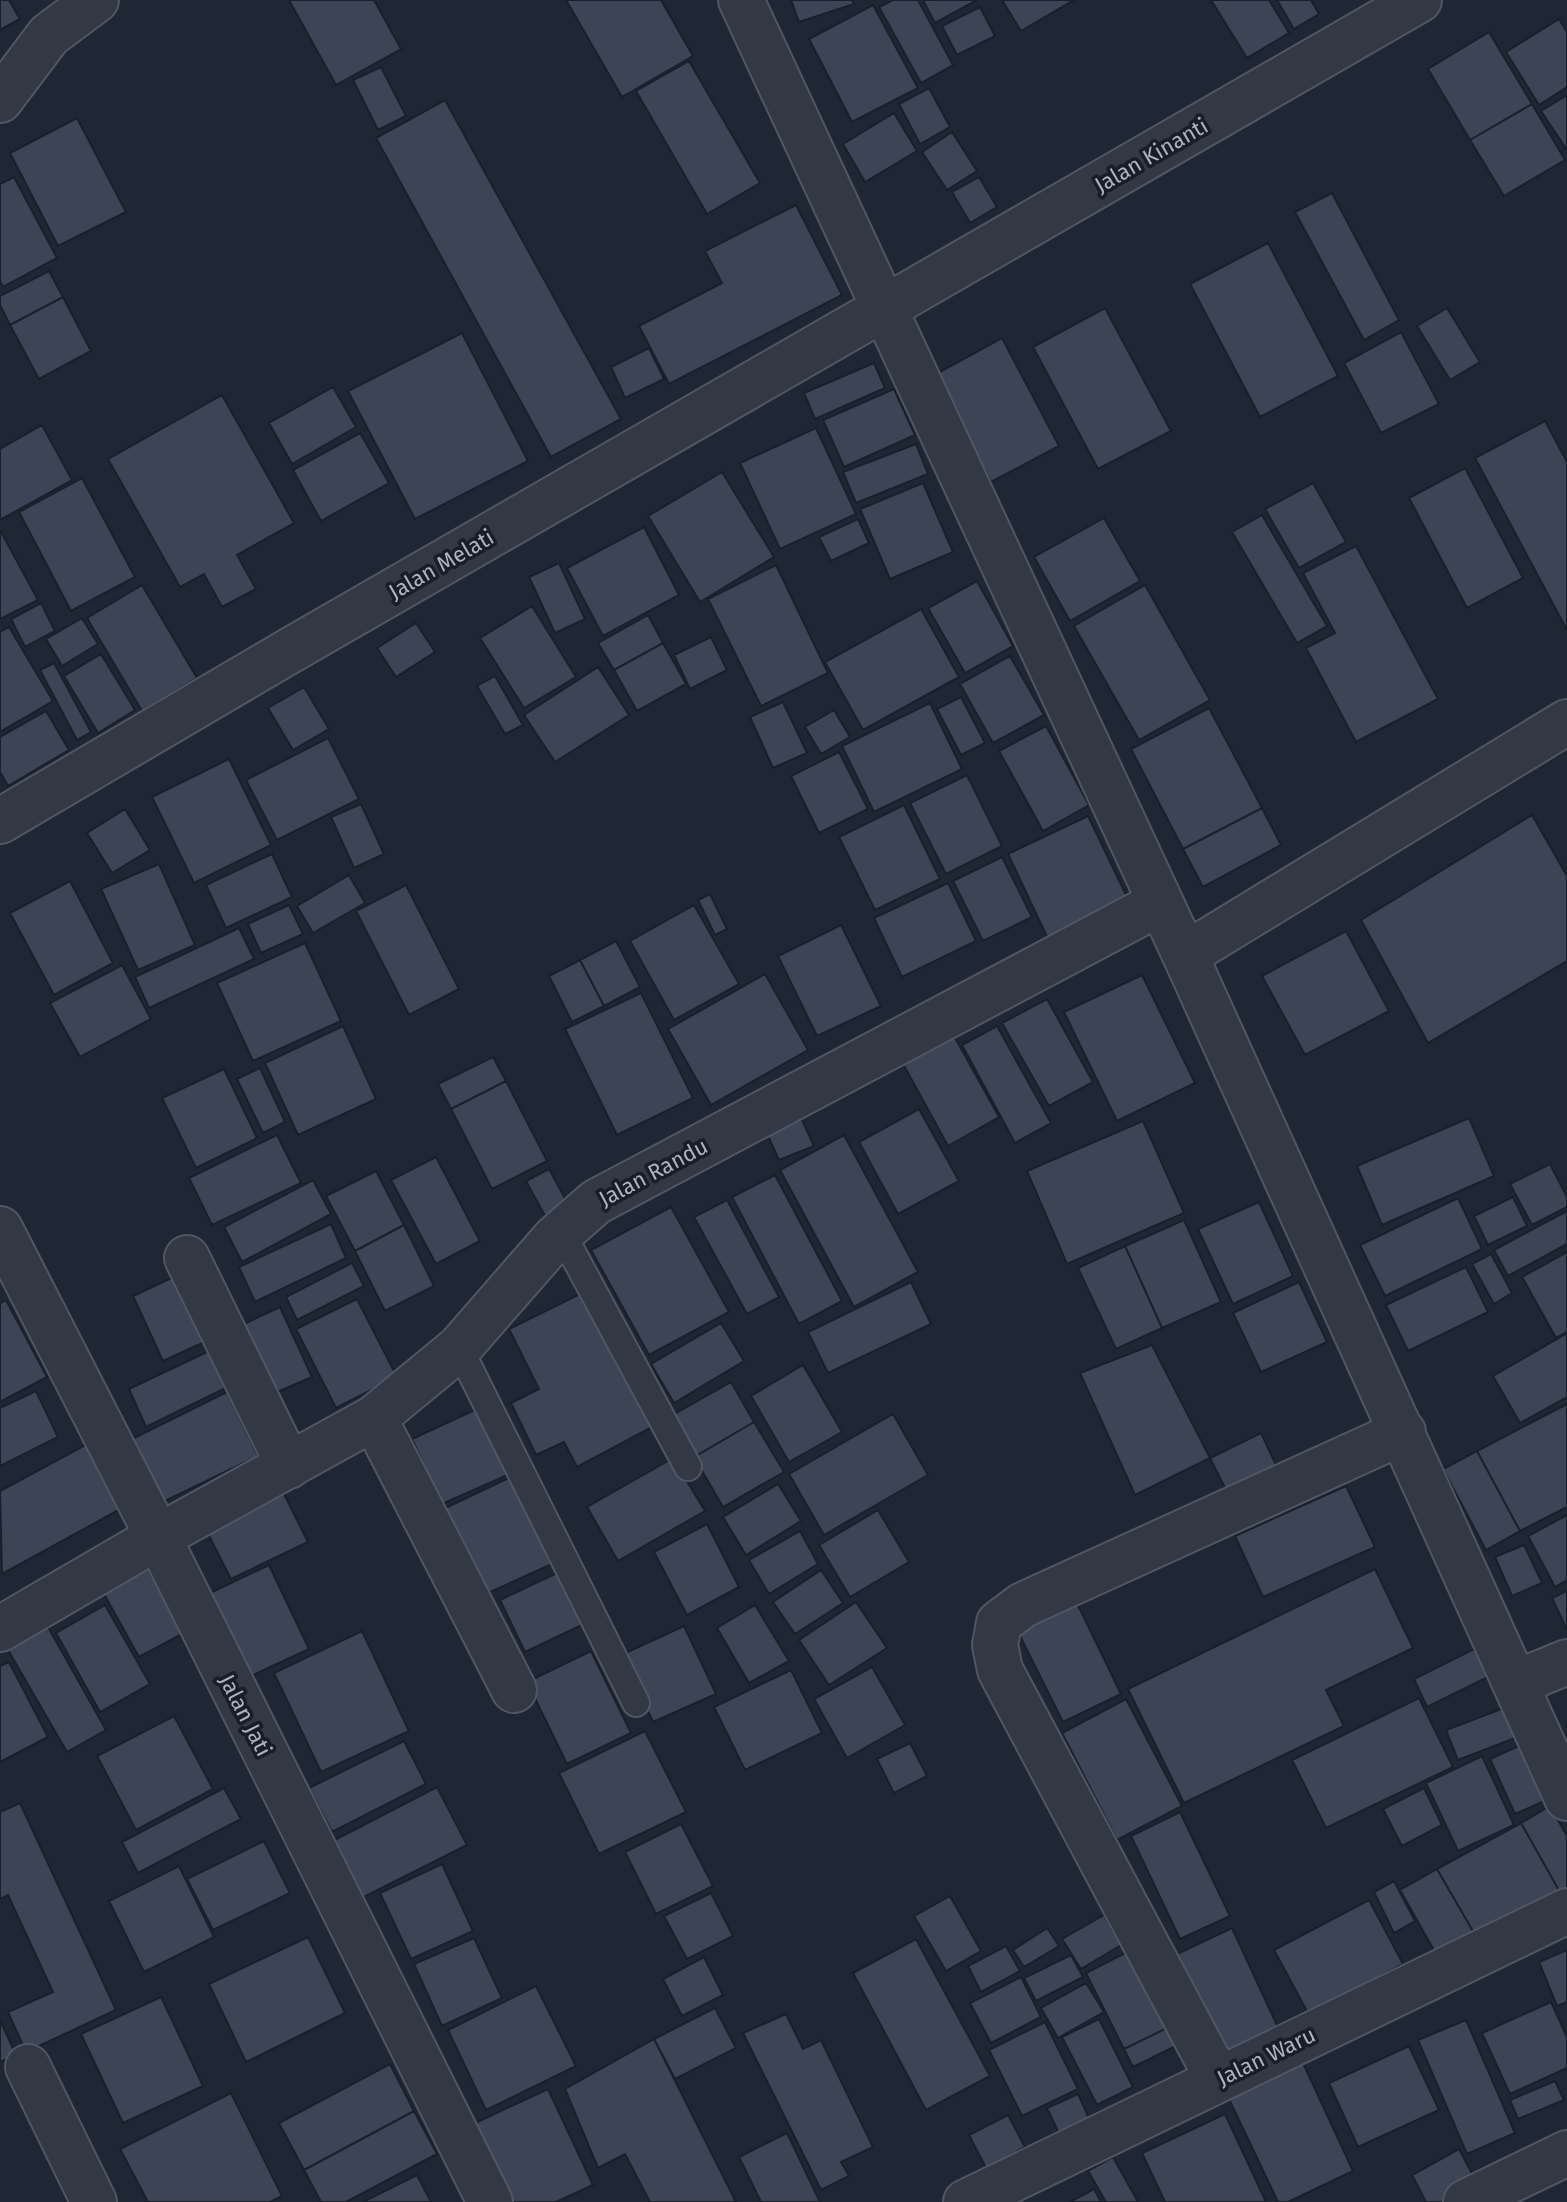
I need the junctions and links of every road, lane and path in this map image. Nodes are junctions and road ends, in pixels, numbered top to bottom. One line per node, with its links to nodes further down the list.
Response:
1 (96, 0): 4 (street)
2 (741, 0): 5 (street)
3 (1419, 0): 5 (street, Jalan Kinanti)
4 (0, 100)
5 (884, 310): 7 (street, Jalan Melati); 8 (street)
6 (1567, 722): 9 (street)
7 (0, 821)
8 (1160, 903): 9 (street); 11 (street, Jalan Randu)
9 (1185, 955): 15 (street)
10 (0, 1229): 18 (street, Jalan Jati)
11 (561, 1232): 13 (street, Jalan Randu); 17 (lane)
12 (187, 1258): 16 (street)
13 (459, 1348): 14 (street, Jalan Randu); 23 (lane)
14 (374, 1418): 16 (street, Jalan Randu); 22 (street)
15 (1403, 1432): 21 (street); 27 (street)
16 (289, 1466): 18 (street, Jalan Randu)
17 (688, 1467)
18 (158, 1537): 19 (street, Jalan Randu); 30 (street, Jalan Jati)
19 (0, 1629)
20 (1567, 1662): 21 (street)
21 (1516, 1683): 24 (street)
22 (514, 1690)
23 (636, 1703)
24 (1567, 1798)
25 (1567, 1911): 27 (street, Jalan Waru)
26 (28, 2067): 29 (street)
27 (1218, 2079): 31 (street, Jalan Waru)
28 (1567, 2153): 32 (street)
29 (94, 2202)
30 (490, 2202)
31 (966, 2202)
32 (1466, 2202)

